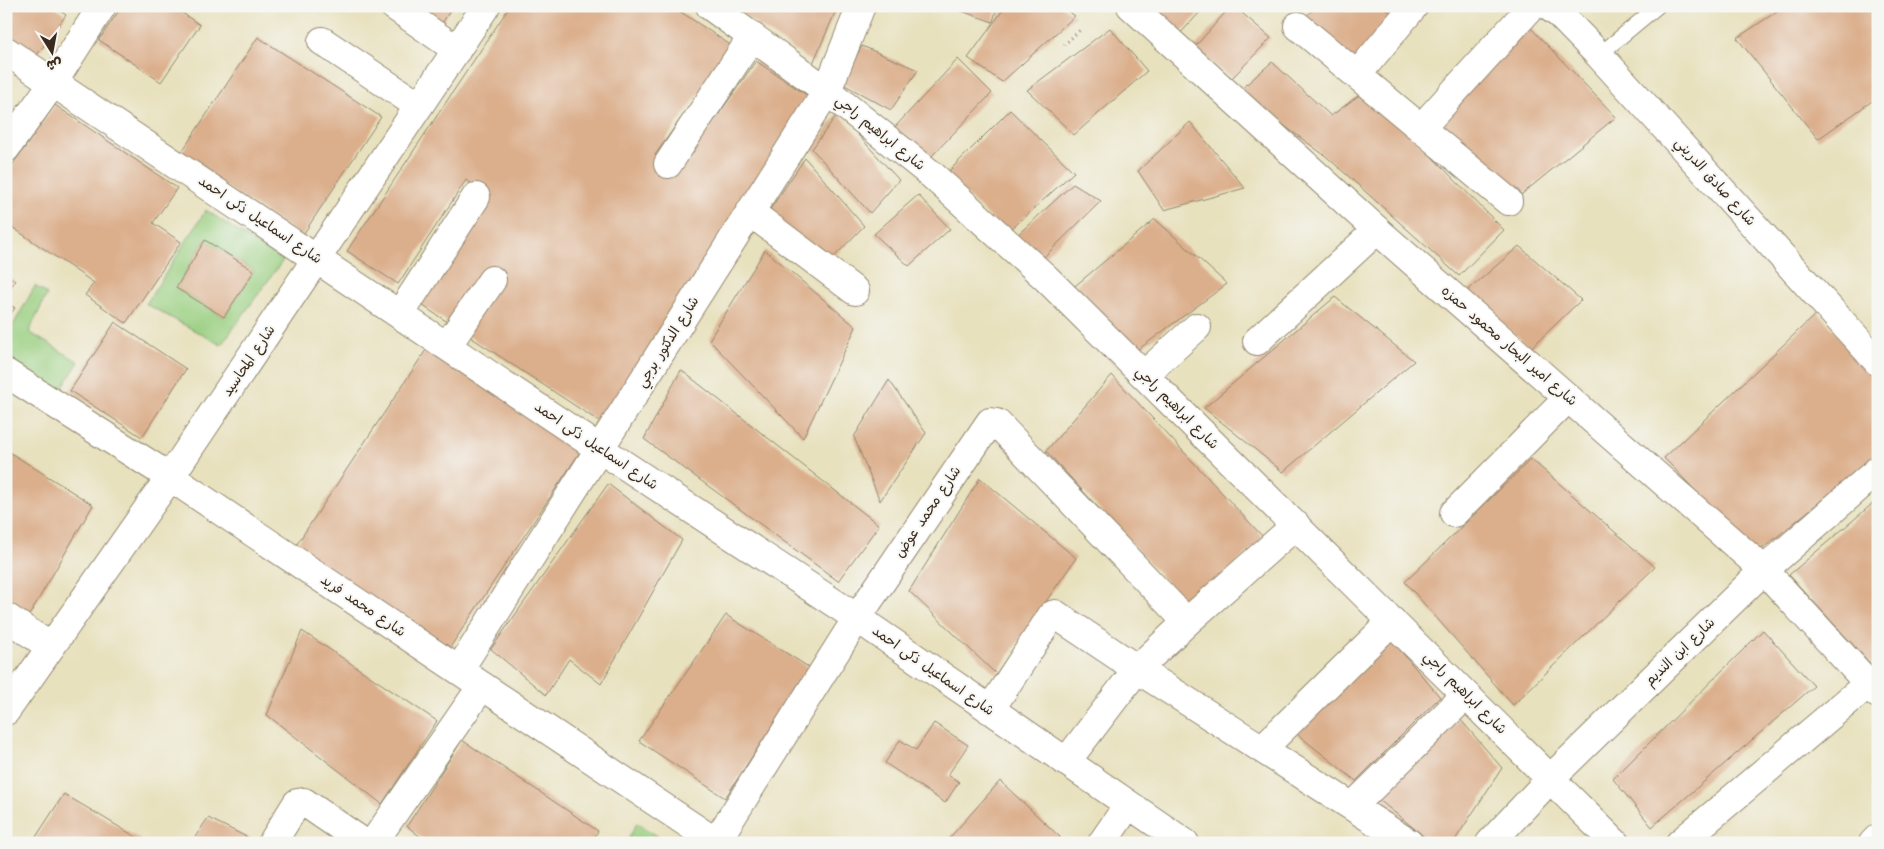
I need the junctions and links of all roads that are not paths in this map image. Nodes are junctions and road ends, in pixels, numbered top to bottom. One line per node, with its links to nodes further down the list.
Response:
1 (102, 6): 18 (street)
2 (394, 6): 14 (street)
3 (486, 6): 14 (street, شارع المحاسيد)
4 (710, 6): 12 (street, شارع ابراهيم راجي)
5 (861, 6): 19 (street, شارع الدكتور برجي)
6 (1132, 6): 27 (street, شارع امير البحار محمود حمزه)
7 (1414, 6): 17 (street)
8 (1532, 6): 21 (street)
9 (1548, 6): 16 (street, شارع صادق الدريني)
10 (1658, 6): 16 (lane)
11 (1298, 26): 17 (street)
12 (752, 37): 19 (street, شارع ابراهيم راجي); 23 (street)
13 (322, 41): 20 (street)
14 (457, 50): 20 (street, شارع المحاسيد)
15 (6, 51): 18 (street, شارع اسماعيل ذكى احمد)
16 (1599, 55): 35 (street, شارع صادق الدريني)
17 (1357, 75): 21 (street)
18 (54, 83): 22 (street); 28 (street, شارع اسماعيل ذكى احمد)
19 (827, 91): 26 (street, شارع الدكتور برجي); 37 (street, شارع ابراهيم راجي)
20 (419, 106): 28 (street, شارع المحاسيد)
21 (1420, 128): 25 (street)
22 (6, 148)
23 (668, 164)
24 (476, 197): 31 (street)
25 (1508, 201)
26 (750, 212): 30 (street); 39 (street, شارع الدكتور برجي)
27 (1377, 230): 33 (street); 38 (street, شارع امير البحار محمود حمزه)
28 (317, 259): 31 (street, شارع اسماعيل ذكى احمد); 41 (street, شارع المحاسيد)
29 (492, 280): 34 (street)
30 (855, 292)
31 (400, 314): 34 (street, شارع اسماعيل ذكى احمد)
32 (1197, 326): 37 (street)
33 (1257, 341)
34 (447, 346): 39 (street, شارع اسماعيل ذكى احمد)
35 (1878, 362)
36 (6, 373): 41 (street, شارع محمد فريد)
37 (1144, 375): 43 (street, شارع ابراهيم راجي)
38 (1568, 398): 42 (street); 44 (street, شارع امير البحار محمود حمزه)
39 (600, 449): 46 (street, شارع اسماعيل ذكى احمد); 51 (street, شارع الدكتور برجي)
40 (1878, 470): 44 (street, شارع ابن النديم)
41 (170, 477): 49 (street, شارع المحاسيد); 51 (street, شارع محمد فريد)
42 (1454, 513)
43 (1296, 525): 47 (street, شارع ابراهيم راجي); 48 (street)
44 (1764, 570): 53 (street, شارع امير البحار محمود حمزه); 59 (street, شارع ابن النديم)
45 (6, 617): 49 (street)
46 (857, 618): 48 (street, شارع محمد عوض); 55 (street, شارع اسماعيل ذكى احمد); 66 (street, شارع محمد عوض)
47 (1392, 621): 54 (street, شارع ابراهيم راجي); 57 (street)
48 (1187, 622): 50 (street)
49 (51, 647): 56 (street, شارع المحاسيد)
50 (1137, 669): 55 (street); 57 (street); 58 (street)
51 (459, 670): 52 (street, شارع محمد فريد)
52 (482, 686): 65 (street); 66 (street, شارع محمد فريد)
53 (1873, 689): 72 (street)
54 (1466, 695): 59 (street, شارع ابراهيم راجي); 61 (street)
55 (990, 710): 58 (street, شارع اسماعيل ذكى احمد)
56 (6, 711)
57 (1262, 749): 61 (street)
58 (1066, 762): 60 (street, شارع اسماعيل ذكى احمد)
59 (1551, 778): 70 (street, شارع ابن النديم); 71 (street, شارع ابراهيم راجي)
60 (1128, 805): 67 (street); 68 (street, شارع اسماعيل ذكى احمد)
61 (1353, 806): 69 (street)
62 (1878, 838): 73 (street)
63 (272, 843): 64 (street)
64 (364, 843)
65 (373, 843)
66 (717, 843)
67 (1102, 843)
68 (1185, 843)
69 (1409, 843)
70 (1490, 843)
71 (1615, 843)
72 (1680, 843)
73 (1872, 843)

